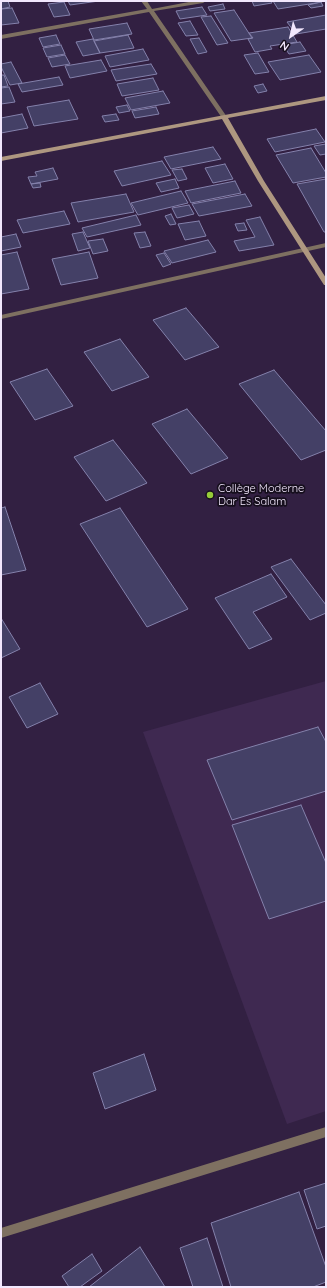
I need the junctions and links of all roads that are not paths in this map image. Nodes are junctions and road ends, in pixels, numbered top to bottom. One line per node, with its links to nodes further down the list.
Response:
1 (144, 1): 3 (street)
2 (203, 1): 3 (street)
3 (149, 10): 4 (street); 6 (street)
4 (1, 37)
5 (326, 98): 6 (street)
6 (224, 117): 7 (street); 9 (street)
7 (1, 159)
8 (326, 245): 9 (street)
9 (306, 250): 10 (street); 11 (street)
10 (326, 283)
11 (1, 316)
12 (326, 1132): 13 (street)
13 (1, 1233)

